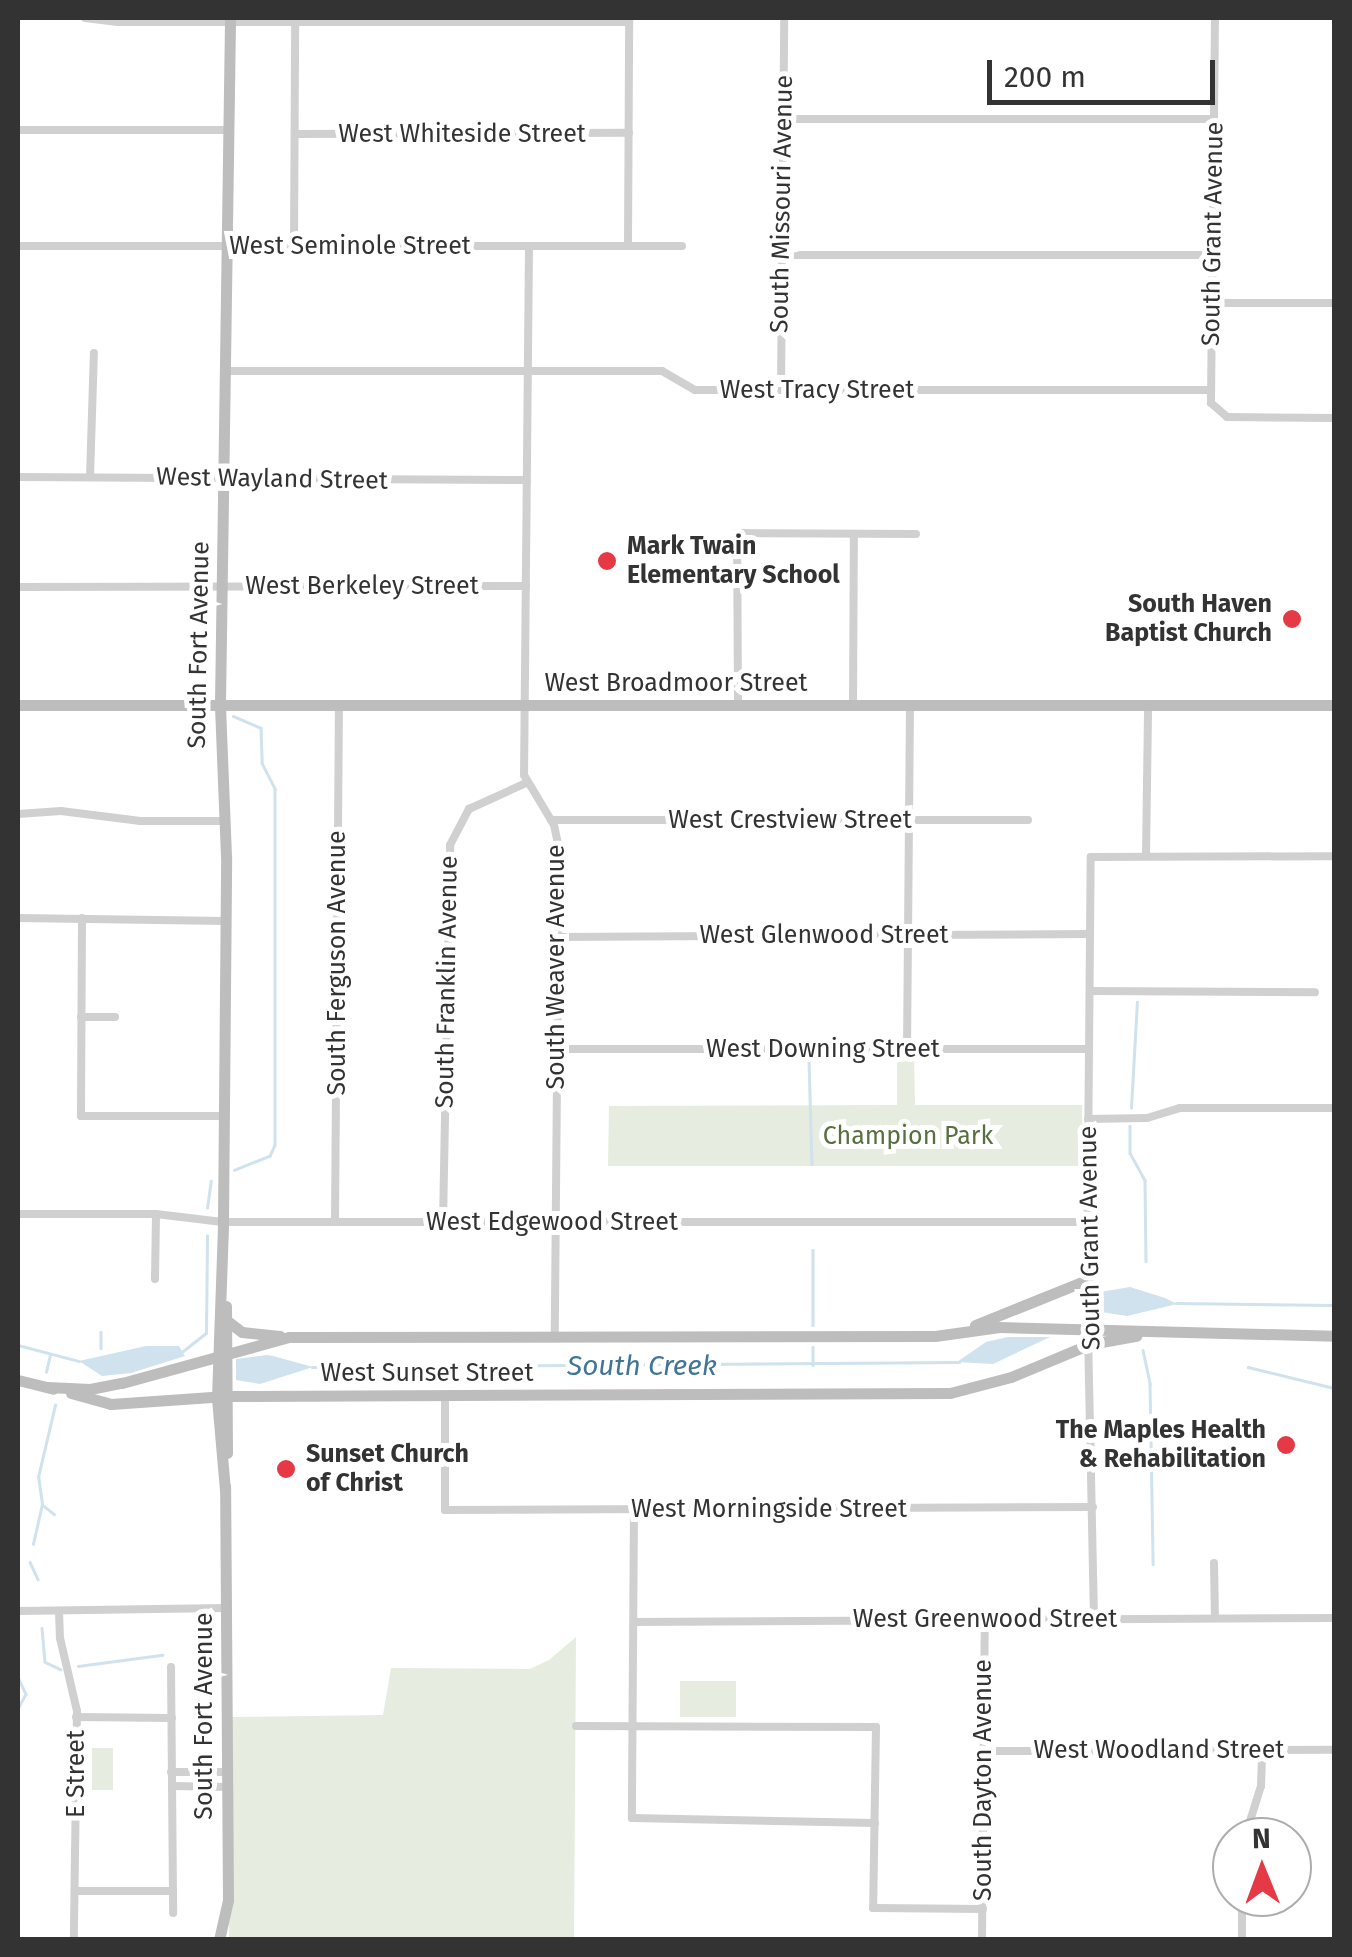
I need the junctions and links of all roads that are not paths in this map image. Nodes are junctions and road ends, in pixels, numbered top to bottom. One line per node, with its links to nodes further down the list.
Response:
1 (84, 18): 4 (street)
2 (784, 18): 7 (street, South Missouri Avenue)
3 (1216, 18): 8 (street, South Grant Avenue)
4 (230, 20): 6 (street); 10 (street, South Fort Avenue)
5 (630, 20): 6 (street); 12 (street)
6 (295, 21): 11 (street)
7 (783, 119): 8 (street); 19 (street, South Missouri Avenue)
8 (1214, 119): 20 (street, South Grant Avenue)
9 (18, 130): 10 (street)
10 (229, 130): 16 (street, South Fort Avenue)
11 (295, 134): 12 (street, West Whiteside Street); 13 (street)
12 (629, 134): 14 (street)
13 (294, 245): 16 (street, West Seminole Street); 17 (street, West Seminole Street)
14 (628, 245): 17 (street, West Seminole Street); 18 (street, West Seminole Street)
15 (18, 246): 16 (street, West Seminole Street)
16 (227, 246): 24 (street, South Fort Avenue)
17 (529, 246): 25 (street)
18 (682, 246)
19 (782, 255): 20 (street); 26 (street, South Missouri Avenue)
20 (1213, 255): 21 (street, South Grant Avenue)
21 (1212, 303): 22 (street); 27 (street, South Grant Avenue)
22 (1334, 303)
23 (94, 353): 30 (street)
24 (226, 371): 25 (street, West Tracy Street); 31 (street, South Fort Avenue)
25 (529, 371): 26 (street, West Tracy Street); 32 (street)
26 (781, 390): 27 (street, West Tracy Street)
27 (1211, 390): 28 (street)
28 (1334, 418)
29 (18, 477): 30 (street, West Wayland Street)
30 (90, 477): 31 (street, West Wayland Street)
31 (225, 479): 32 (street, West Wayland Street); 36 (street, South Fort Avenue)
32 (526, 480): 35 (street)
33 (854, 534): 34 (street); 41 (street); 45 (street)
34 (916, 534)
35 (526, 586): 36 (street, West Berkeley Street); 44 (street)
36 (222, 587): 37 (street, West Berkeley Street); 38 (street, South Fort Avenue)
37 (18, 588)
38 (220, 704): 39 (street, West Broadmoor Street); 40 (street, West Broadmoor Street); 52 (street, South Fort Avenue)
39 (18, 705)
40 (339, 705): 44 (street, West Broadmoor Street); 73 (street, South Ferguson Avenue)
41 (854, 705): 42 (street, West Broadmoor Street); 45 (street, West Broadmoor Street)
42 (910, 705): 46 (street, West Broadmoor Street); 50 (street)
43 (1334, 705): 46 (street, West Broadmoor Street)
44 (524, 706): 45 (street, West Broadmoor Street); 47 (street)
45 (738, 706)
46 (1148, 706): 53 (street)
47 (526, 783): 49 (street, South Weaver Avenue); 75 (street, South Franklin Avenue)
48 (18, 814): 52 (street)
49 (551, 820): 50 (street, West Crestview Street); 60 (street, South Weaver Avenue)
50 (909, 820): 51 (street, West Crestview Street); 58 (street)
51 (1028, 820)
52 (225, 822): 57 (street, South Fort Avenue)
53 (1146, 856): 54 (street); 59 (street, South Grant Avenue)
54 (1334, 856)
55 (18, 918): 56 (street)
56 (82, 918): 57 (street); 63 (street)
57 (226, 920): 69 (street, South Fort Avenue)
58 (908, 934): 59 (street, West Glenwood Street); 60 (street, West Glenwood Street); 65 (street)
59 (1090, 934): 61 (street, South Grant Avenue)
60 (558, 937): 67 (street, South Weaver Avenue)
61 (1090, 992): 62 (street); 66 (street, South Grant Avenue)
62 (1315, 992)
63 (81, 1017): 64 (street); 69 (street)
64 (114, 1017)
65 (906, 1049): 66 (street, West Downing Street); 67 (street, West Downing Street)
66 (1090, 1049): 70 (street, South Grant Avenue)
67 (556, 1050): 77 (street, South Weaver Avenue)
68 (1334, 1108): 70 (street)
69 (223, 1116): 74 (street, South Fort Avenue)
70 (1088, 1119): 76 (street, South Grant Avenue)
71 (18, 1214): 72 (street, West Edgewood Street)
72 (156, 1214): 74 (street, West Edgewood Street); 79 (street)
73 (335, 1221): 74 (street, West Edgewood Street); 75 (street, West Edgewood Street)
74 (224, 1222): 78 (street, South Fort Avenue)
75 (444, 1222): 77 (street, West Edgewood Street)
76 (1088, 1222): 77 (street, West Edgewood Street); 80 (street, South Grant Avenue)
77 (554, 1223): 87 (street, South Weaver Avenue)
78 (222, 1272): 81 (street, South Fort Avenue); 89 (street, South Fort Avenue)
79 (155, 1279)
80 (1087, 1280): 82 (street, South Grant Avenue); 84 (street)
81 (226, 1320): 86 (street); 89 (street, South Fort Avenue)
82 (1090, 1328): 83 (street, West Sunset Street); 84 (street, West Sunset Street); 88 (street, South Grant Avenue)
83 (1160, 1332): 85 (street, West Sunset Street); 88 (street, West Sunset Street)
84 (935, 1336): 87 (street, West Sunset Street)
85 (1334, 1336)
86 (289, 1337): 87 (street, West Sunset Street); 89 (street, West Sunset Street)
87 (555, 1337)
88 (1090, 1344): 92 (street, West Sunset Street); 94 (street, South Grant Avenue)
89 (222, 1354): 91 (street, West Sunset Street); 93 (street, South Fort Avenue)
90 (18, 1380): 91 (street, West Sunset Street)
91 (46, 1387): 93 (street, West Sunset Street)
92 (445, 1395): 93 (street, West Sunset Street); 95 (street, West Morningside Street)
93 (222, 1397): 97 (street, South Fort Avenue)
94 (1093, 1507): 95 (street, West Morningside Street); 100 (street, South Grant Avenue)
95 (634, 1509): 104 (street)
96 (1214, 1564): 101 (street)
97 (226, 1608): 99 (street); 114 (street, South Fort Avenue)
98 (18, 1611): 99 (street)
99 (60, 1611): 106 (street, E Street)
100 (1094, 1618): 101 (street, West Greenwood Street); 103 (street, West Greenwood Street)
101 (1214, 1618): 102 (street, West Greenwood Street)
102 (1334, 1618)
103 (985, 1620): 104 (street, West Greenwood Street); 112 (street, South Dayton Avenue)
104 (635, 1622): 109 (street)
105 (171, 1667): 107 (street)
106 (76, 1717): 107 (street); 119 (street, E Street)
107 (172, 1718): 113 (street)
108 (576, 1726): 109 (street)
109 (632, 1726): 118 (street); 118 (street)
110 (1262, 1750): 111 (street, West Woodland Street); 112 (street, West Woodland Street); 117 (street)
111 (1334, 1750)
112 (984, 1751): 121 (street, South Dayton Avenue)
113 (171, 1772): 114 (street); 115 (street)
114 (227, 1772): 116 (street, South Fort Avenue)
115 (172, 1786): 116 (street); 120 (street)
116 (227, 1787): 124 (street, South Fort Avenue)
117 (1252, 1817)
118 (875, 1823): 121 (street)
119 (75, 1891): 120 (street); 123 (street, E Street)
120 (173, 1891): 122 (street)
121 (983, 1909): 125 (street, South Dayton Avenue)
122 (173, 1912)
123 (74, 1940)
124 (219, 1940)
125 (982, 1940)

